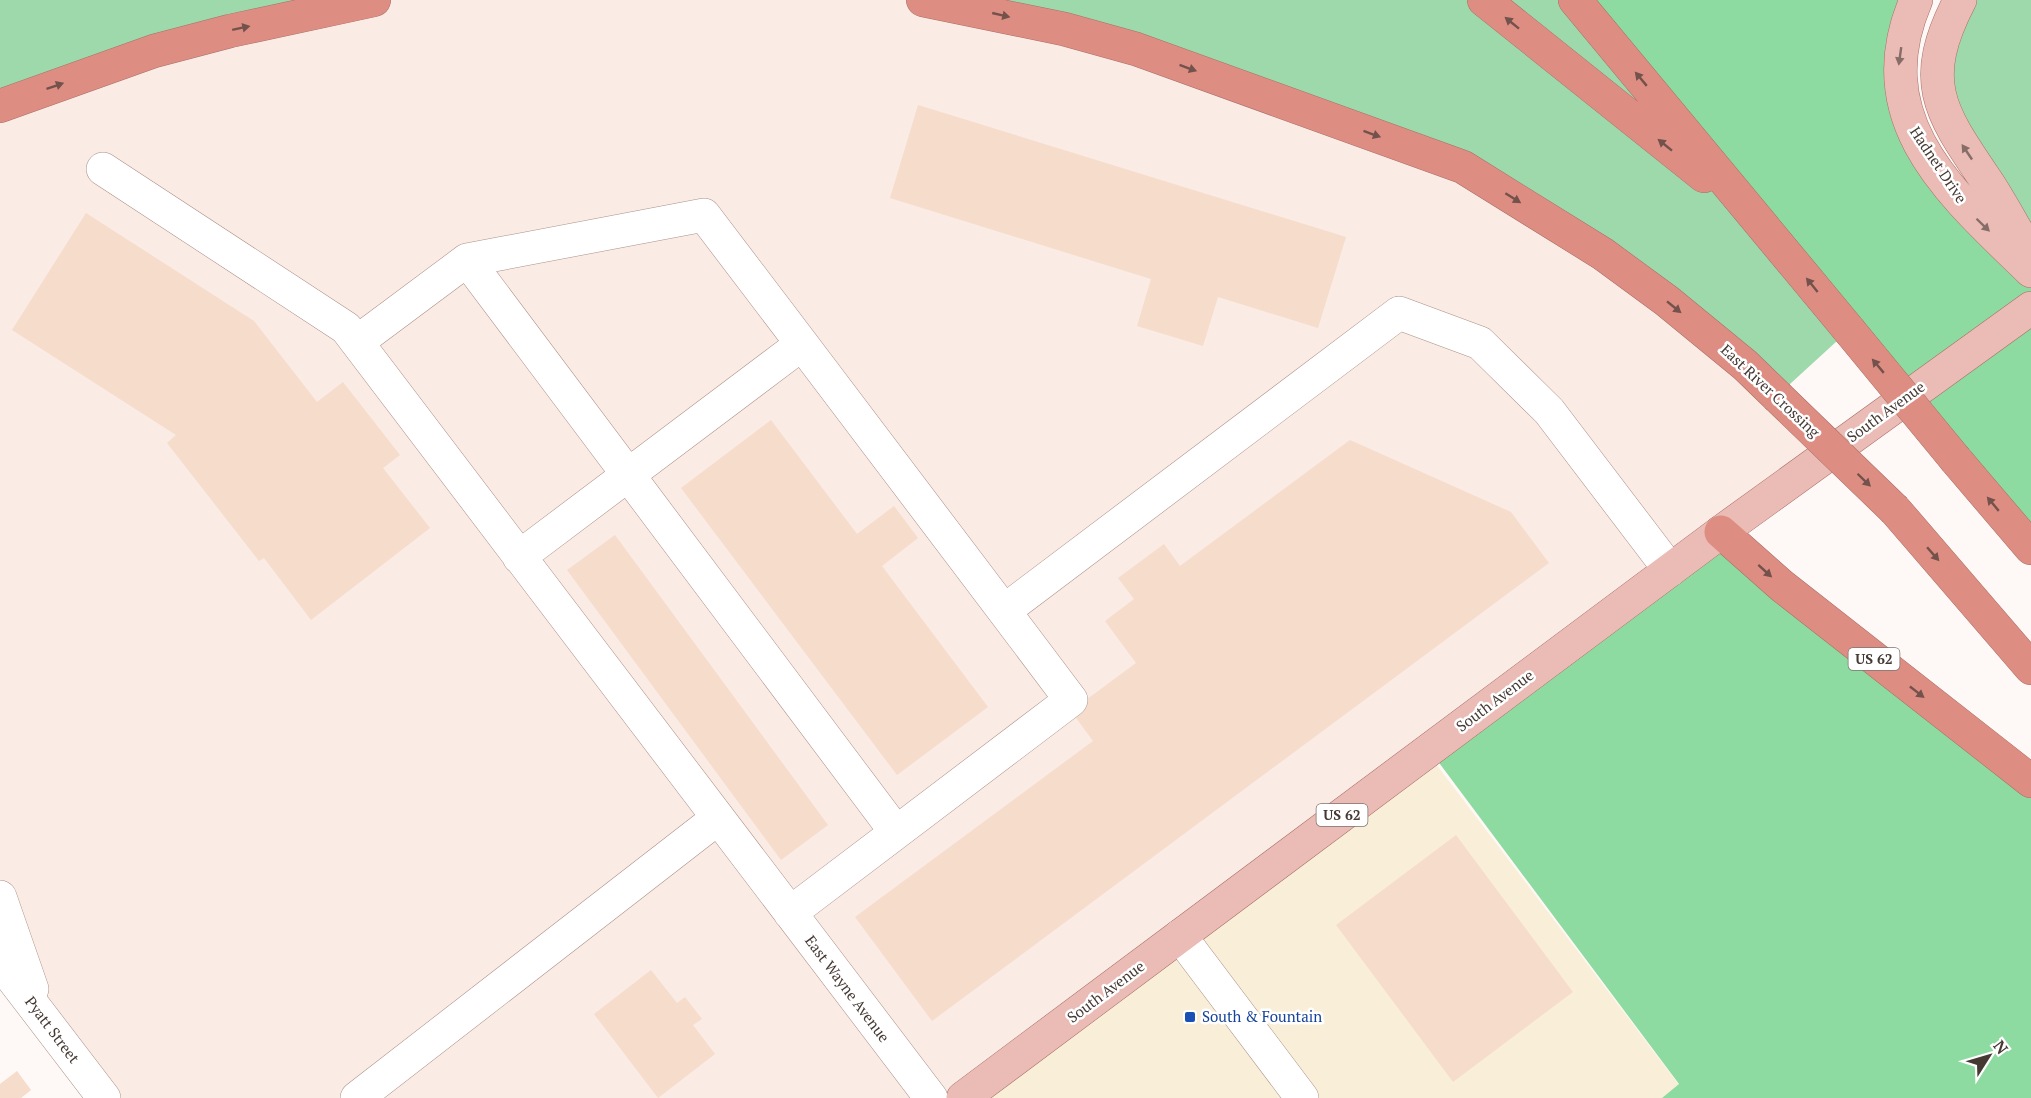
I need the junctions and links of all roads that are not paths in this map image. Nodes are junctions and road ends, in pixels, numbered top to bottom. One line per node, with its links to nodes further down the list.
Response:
1 (374, 0): 7 (highway, one-way to 1)
2 (923, 0): 22 (highway, East River Crossing, one-way to 22, bridge)
3 (1484, 0): 9 (highway, one-way to 3)
4 (1575, 0): 9 (highway, one-way to 4)
5 (1916, 0): 12 (main road, Hadnet Drive, one-way to 12)
6 (1960, 0): 10 (main road, Hadnet Drive, one-way to 6)
7 (0, 106)
8 (104, 169): 14 (street, East Wayne Avenue)
9 (1759, 220): 18 (highway, one-way to 9, bridge)
10 (2031, 256)
11 (467, 260): 14 (street); 15 (street); 16 (street)
12 (2031, 272)
13 (2031, 308): 17 (main road, South Avenue)
14 (357, 342): 19 (street, East Wayne Avenue)
15 (802, 344): 16 (street); 21 (street)
16 (628, 475): 19 (street); 25 (street)
17 (1721, 532): 20 (main road, South Avenue / US 62); 23 (highway, US 62, one-way to 23)
18 (2031, 548)
19 (519, 557): 24 (street, East Wayne Avenue)
20 (1670, 570): 21 (street); 28 (main road, South Avenue / US 62)
21 (1004, 611): 25 (street)
22 (2031, 668)
23 (2031, 781)
24 (718, 818): 27 (street, East Wayne Avenue); 32 (street)
25 (896, 832): 27 (street)
26 (0, 897): 30 (street)
27 (790, 914): 33 (street, East Wayne Avenue)
28 (1180, 936): 34 (main road, South Avenue / US 62); 35 (street)
29 (0, 962): 30 (street, Pyatt Street)
30 (40, 1014): 31 (street, Pyatt Street)
31 (104, 1098)
32 (357, 1098)
33 (931, 1098)
34 (963, 1098)
35 (1302, 1098)

